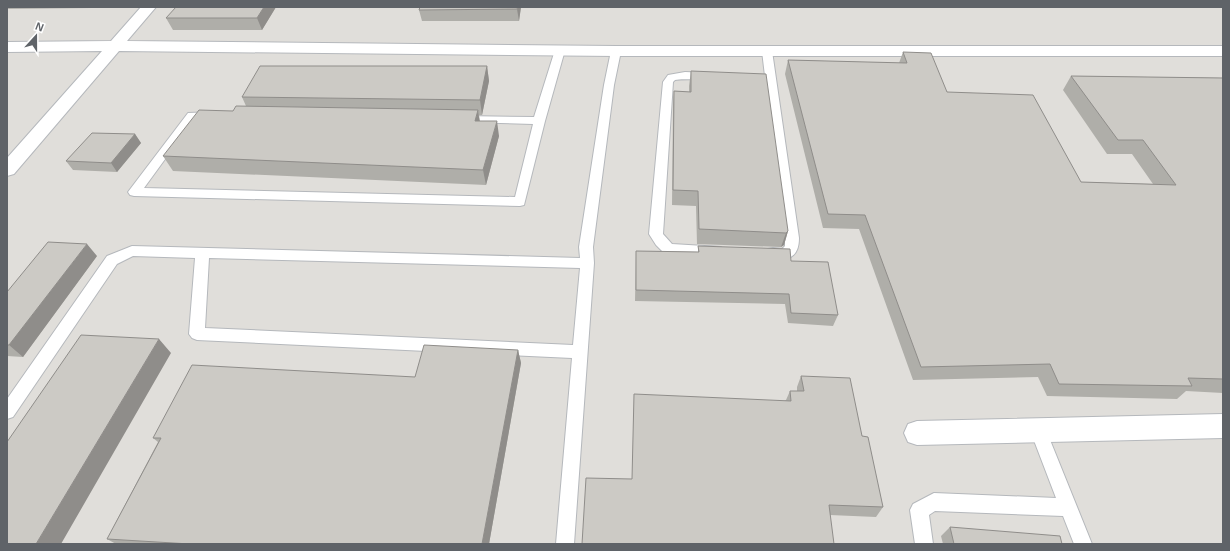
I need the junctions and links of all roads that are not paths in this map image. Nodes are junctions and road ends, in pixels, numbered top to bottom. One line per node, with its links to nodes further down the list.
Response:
1 (149, 7): 2 (street)
2 (115, 46): 3 (street); 4 (street); 12 (street)
3 (7, 47)
4 (560, 50): 5 (street); 11 (lane)
5 (616, 51): 6 (street); 16 (lane)
6 (767, 51): 7 (street); 8 (lane)
7 (1223, 51)
8 (771, 80): 13 (lane); 15 (lane)
9 (223, 116): 11 (lane)
10 (452, 119): 11 (lane)
11 (539, 121)
12 (7, 170)
13 (731, 252)
14 (202, 253): 16 (lane); 17 (lane); 18 (lane)
15 (762, 253)
16 (587, 263): 17 (lane)
17 (580, 352): 23 (lane)
18 (9, 405)
19 (1223, 426): 20 (street)
20 (1038, 430): 21 (street); 22 (lane)
21 (916, 433)
22 (1068, 507): 24 (lane); 25 (lane)
23 (565, 544)
24 (924, 544)
25 (1083, 544)

